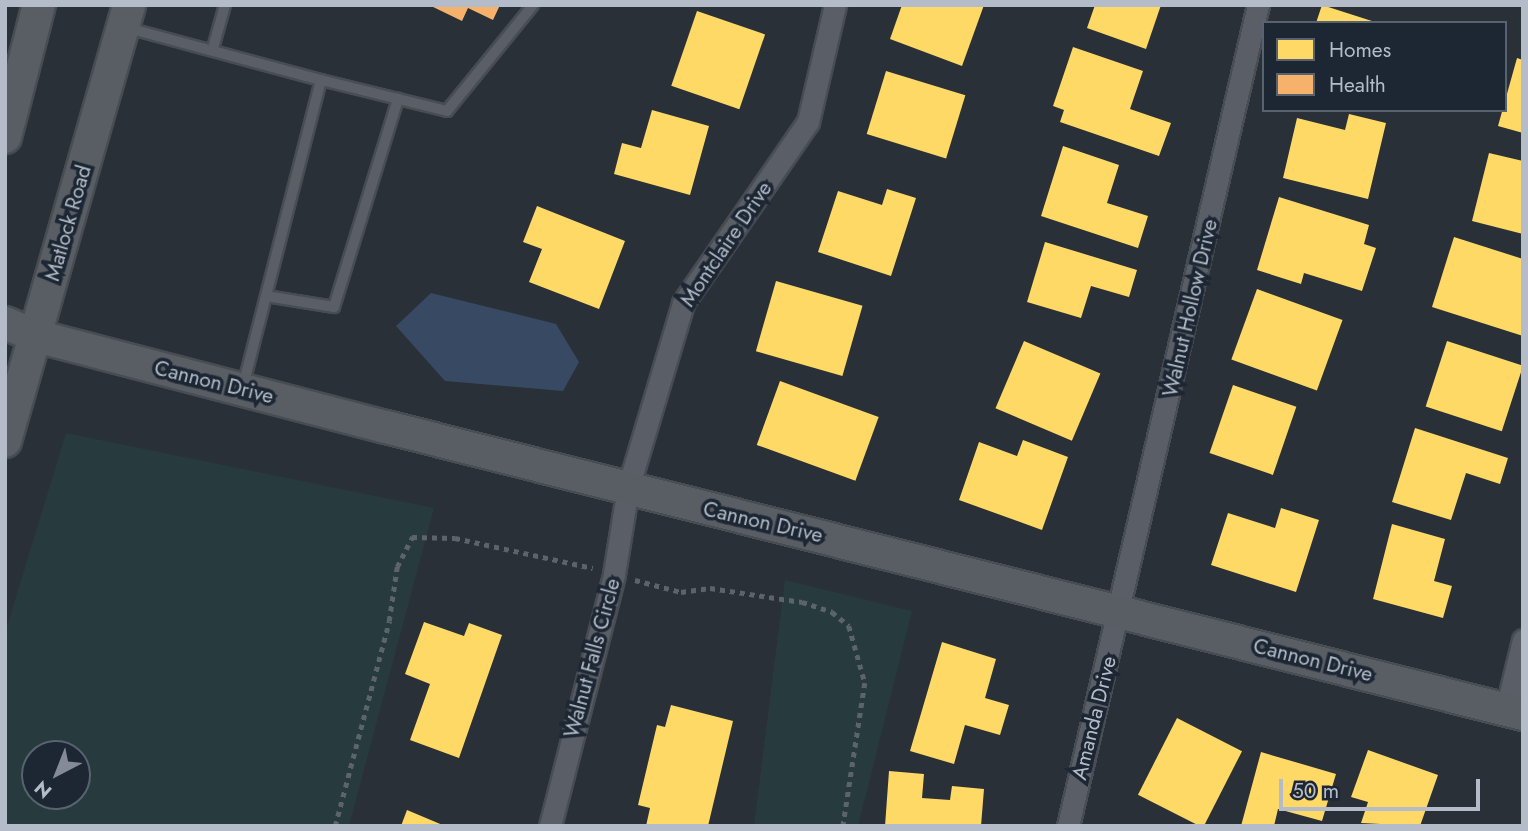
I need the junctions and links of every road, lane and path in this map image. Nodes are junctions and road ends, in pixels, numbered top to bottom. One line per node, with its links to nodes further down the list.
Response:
1 (39, 5): 10 (street)
2 (225, 5): 7 (lane)
3 (533, 5): 9 (lane)
4 (835, 5): 16 (street, Montclaire Drive)
5 (1258, 5): 17 (street, Walnut Hollow Drive)
6 (127, 16): 7 (lane); 13 (street, Matlock Road)
7 (213, 48): 8 (lane)
8 (321, 80): 9 (lane); 11 (lane)
9 (398, 99): 11 (lane)
10 (5, 137)
11 (266, 296): 14 (lane)
12 (5, 323): 13 (street, Cannon Drive)
13 (36, 336): 14 (street, Cannon Drive); 15 (street, Matlock Road)
14 (243, 388): 16 (street, Cannon Drive)
15 (5, 441)
16 (628, 488): 17 (street, Cannon Drive); 20 (street, Walnut Falls Circle)
17 (1121, 611): 19 (street, Cannon Drive); 21 (street, Amanda Drive)
18 (1523, 640): 19 (street)
19 (1514, 712)
20 (550, 826)
21 (1068, 826)

